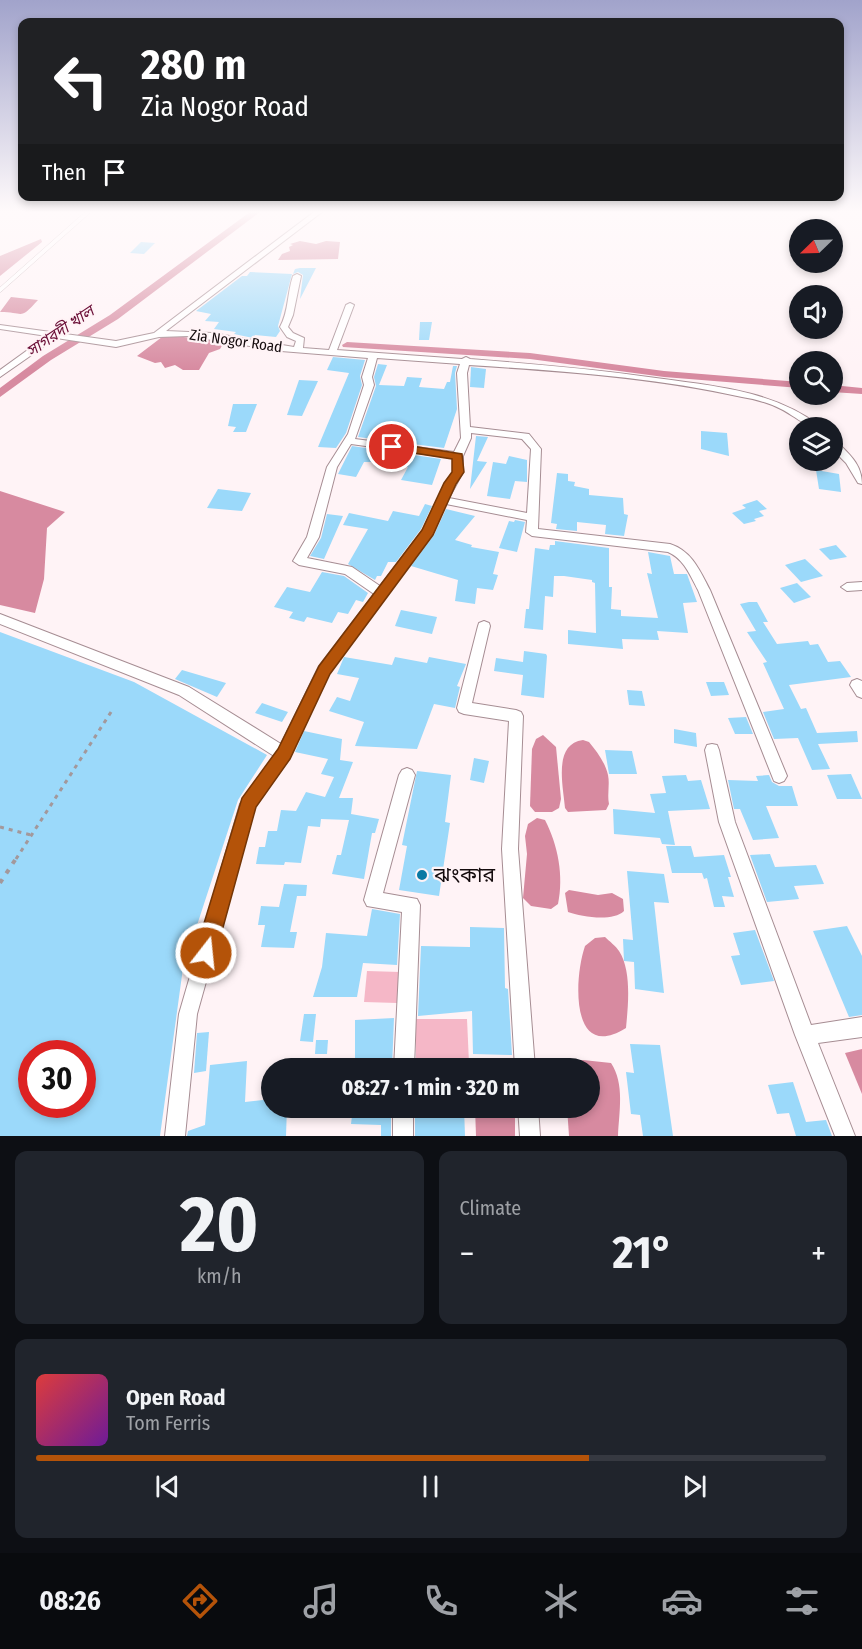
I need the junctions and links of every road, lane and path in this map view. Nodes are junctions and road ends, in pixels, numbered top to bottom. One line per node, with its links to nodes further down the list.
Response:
1 (28, 265): 4 (lane)
2 (248, 265): 8 (street)
3 (297, 276): 9 (street)
4 (0, 290)
5 (350, 305): 10 (street)
6 (0, 327): 7 (street, Zia Nogor Road)
7 (59, 334): 8 (street, Zia Nogor Road); 13 (street)
8 (154, 335): 9 (street, Zia Nogor Road)
9 (298, 349): 10 (street, Zia Nogor Road)
10 (332, 352): 11 (street, Zia Nogor Road)
11 (373, 355): 12 (street, Zia Nogor Road); 16 (street)
12 (466, 360): 14 (street, Zia Nogor Road); 15 (street)
13 (0, 374)
14 (804, 417)
15 (466, 429): 18 (street); 21 (street)
16 (349, 441): 18 (street); 24 (street)
17 (843, 454): 19 (street)
18 (458, 456): 20 (street)
19 (862, 481)
20 (443, 500): 21 (street); 24 (street)
21 (534, 518): 31 (street)
22 (862, 586): 23 (street)
23 (847, 587)
24 (382, 594): 29 (street)
25 (0, 619): 29 (street)
26 (484, 626): 38 (street)
27 (113, 709): 33 (path)
28 (712, 750): 36 (street)
29 (284, 754): 41 (street)
30 (407, 775): 37 (street)
31 (779, 776)
32 (0, 827): 33 (path)
33 (31, 835): 34 (path)
34 (0, 883)
35 (862, 1027): 36 (street)
36 (805, 1035): 44 (street)
37 (404, 1058)
38 (524, 1058)
39 (403, 1118): 42 (street)
40 (529, 1118): 43 (street)
41 (175, 1136)
42 (403, 1136)
43 (530, 1136)
44 (845, 1136)

